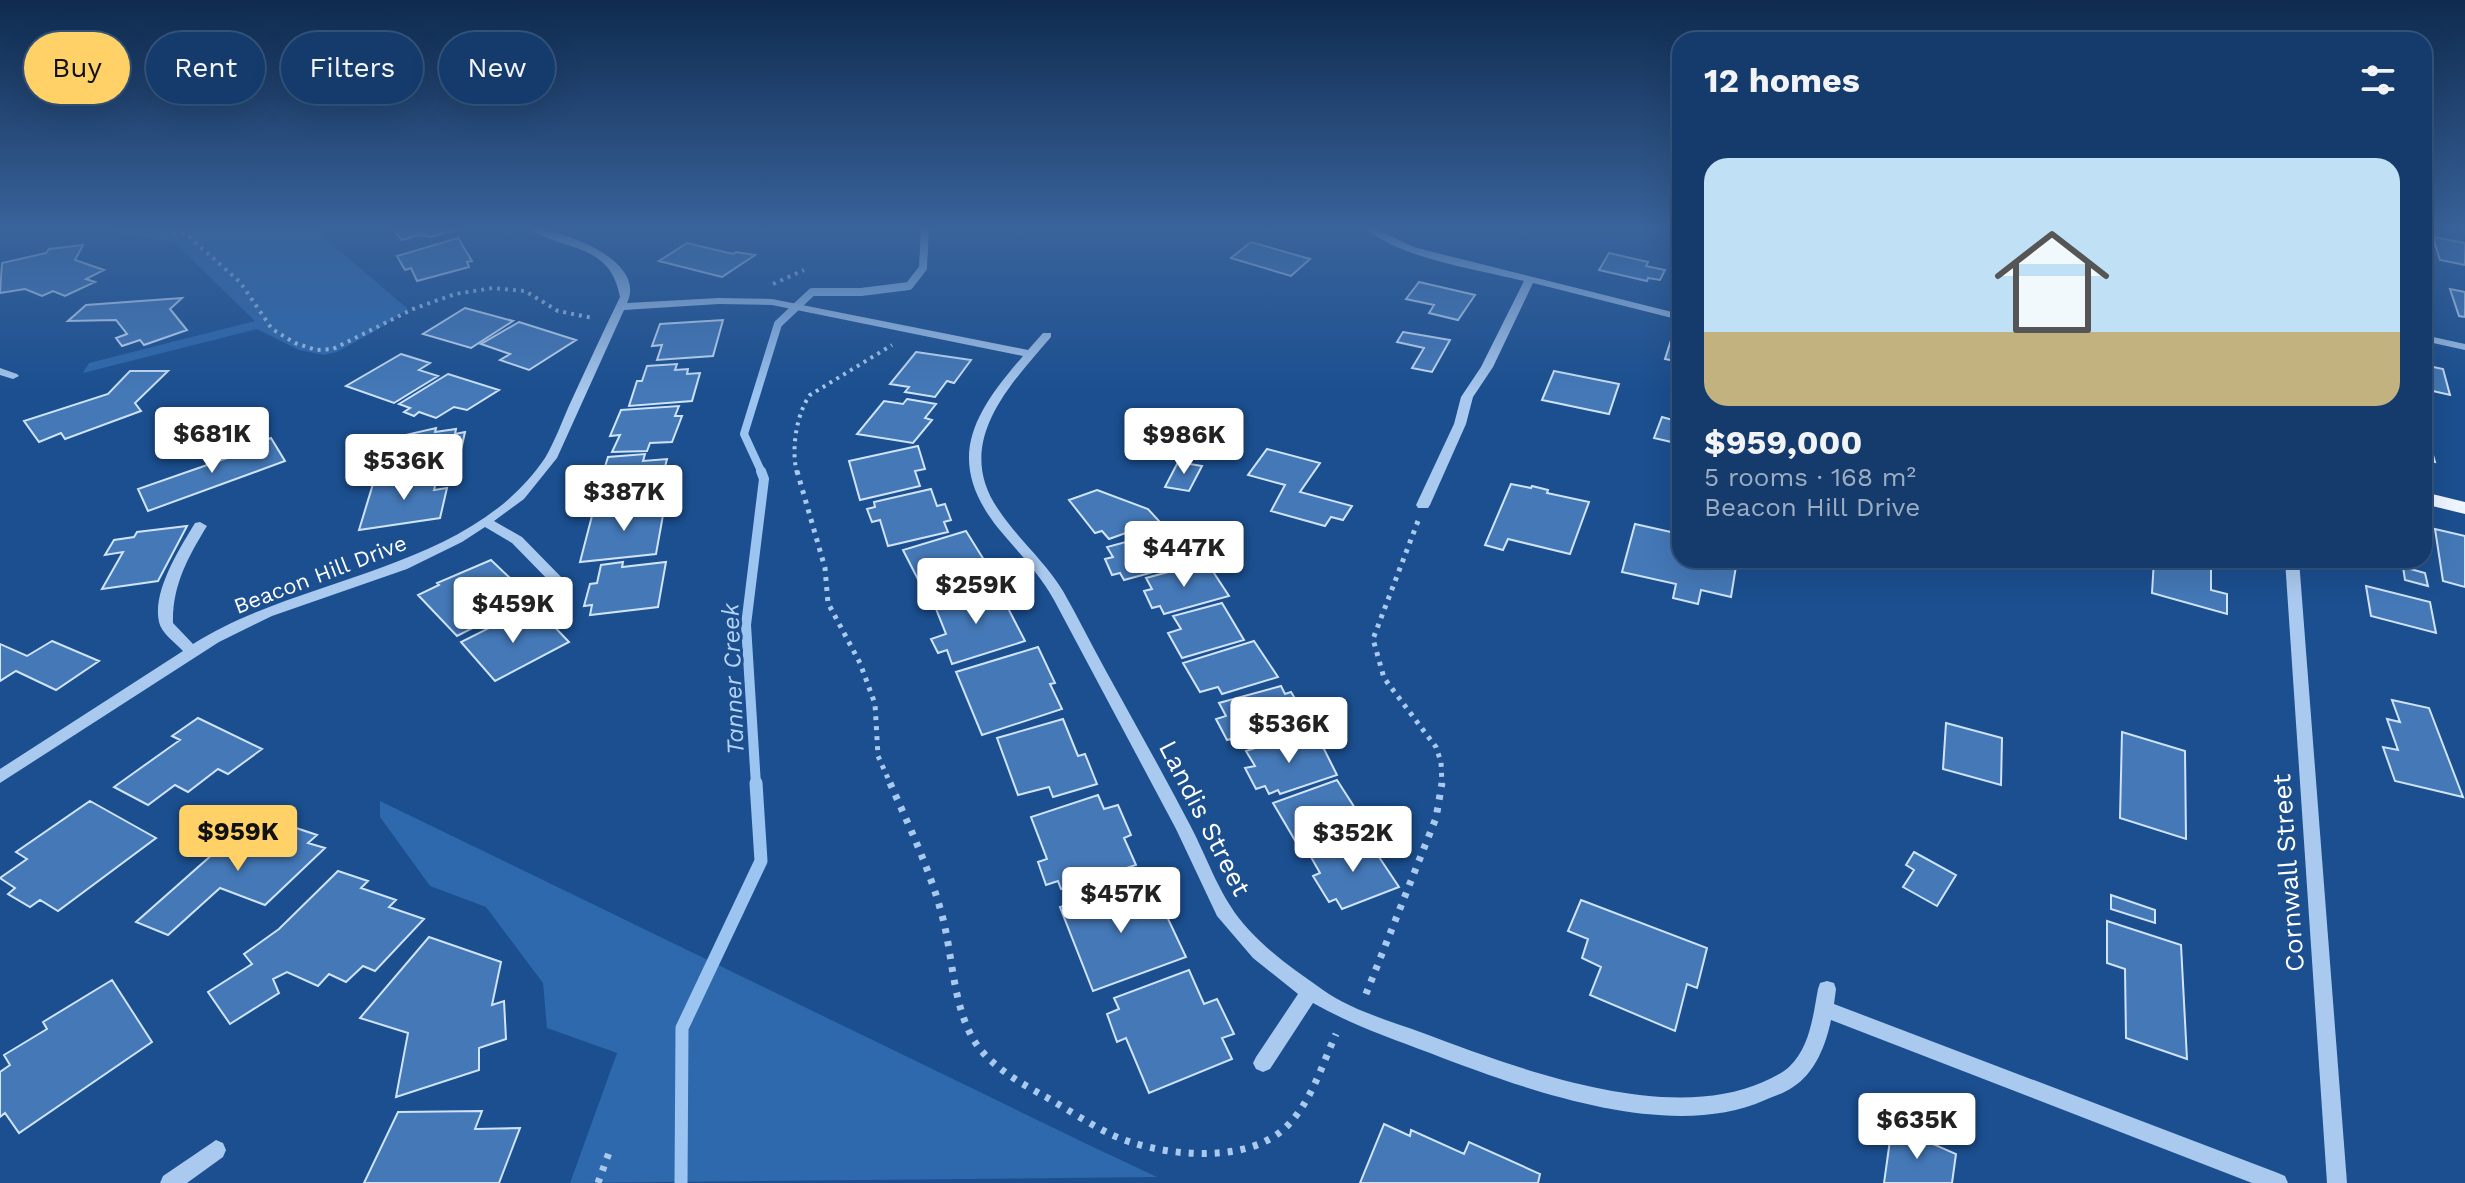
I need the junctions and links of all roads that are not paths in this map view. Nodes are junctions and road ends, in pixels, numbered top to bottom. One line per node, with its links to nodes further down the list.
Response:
1 (623, 283): 4 (street)
2 (1528, 283): 13 (street)
3 (1547, 283): 5 (street)
4 (623, 307): 9 (street); 15 (street, Beacon Hill Drive)
5 (1672, 315)
6 (1047, 335): 9 (street, Landis Street)
7 (2432, 340): 8 (street)
8 (2465, 347)
9 (1031, 354): 21 (street, Landis Street)
10 (0, 371): 11 (street)
11 (13, 376)
12 (2432, 500): 14 (main road)
13 (1423, 505)
14 (2465, 508)
15 (486, 522): 18 (street); 19 (street, Beacon Hill Drive)
16 (200, 526): 19 (street)
17 (2293, 568): 26 (street, Cornwall Street)
18 (561, 618)
19 (191, 651): 20 (street, Beacon Hill Drive)
20 (0, 777)
21 (1311, 990): 22 (street); 25 (street, Landis Street)
22 (1263, 1063)
23 (216, 1150): 24 (street)
24 (170, 1183)
25 (2278, 1183)
26 (2337, 1183)

